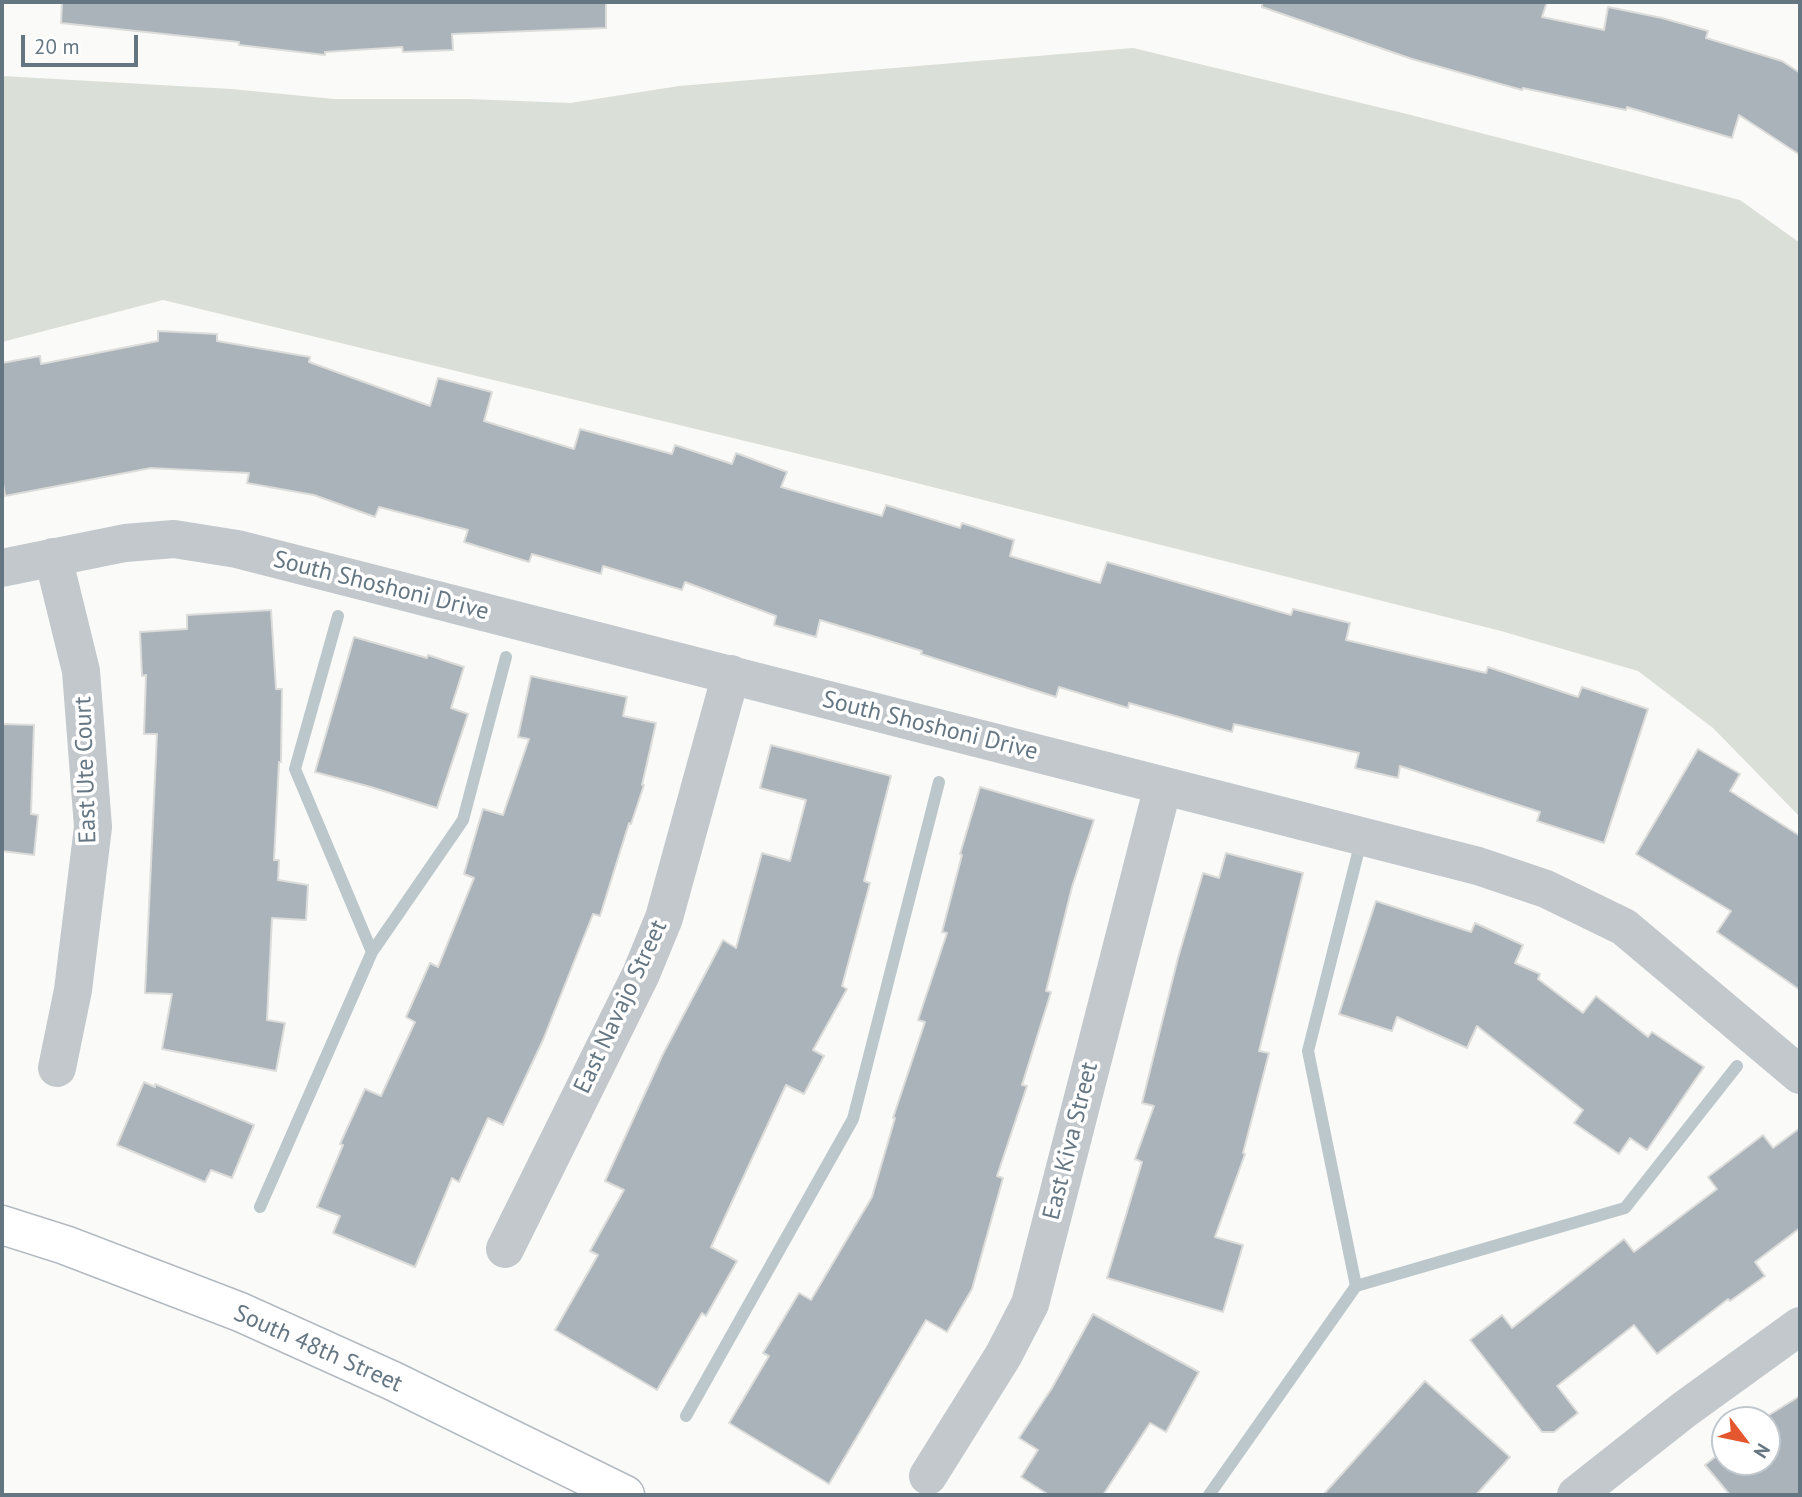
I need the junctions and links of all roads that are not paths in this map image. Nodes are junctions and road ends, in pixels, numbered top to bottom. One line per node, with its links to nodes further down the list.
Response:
1 (53, 557): 2 (street, South Shoshoni Drive); 3 (street, South Shoshoni Drive); 5 (street, East Ute Court)
2 (2, 568)
3 (731, 674): 4 (street, South Shoshoni Drive); 8 (street, East Navajo Street)
4 (1163, 786): 6 (street, South Shoshoni Drive); 10 (street, East Kiva Street)
5 (57, 1068)
6 (1800, 1074)
7 (2, 1224): 11 (main road, South 48th Street)
8 (505, 1249)
9 (1800, 1326): 12 (street)
10 (928, 1476)
11 (625, 1495)
12 (1576, 1495)

